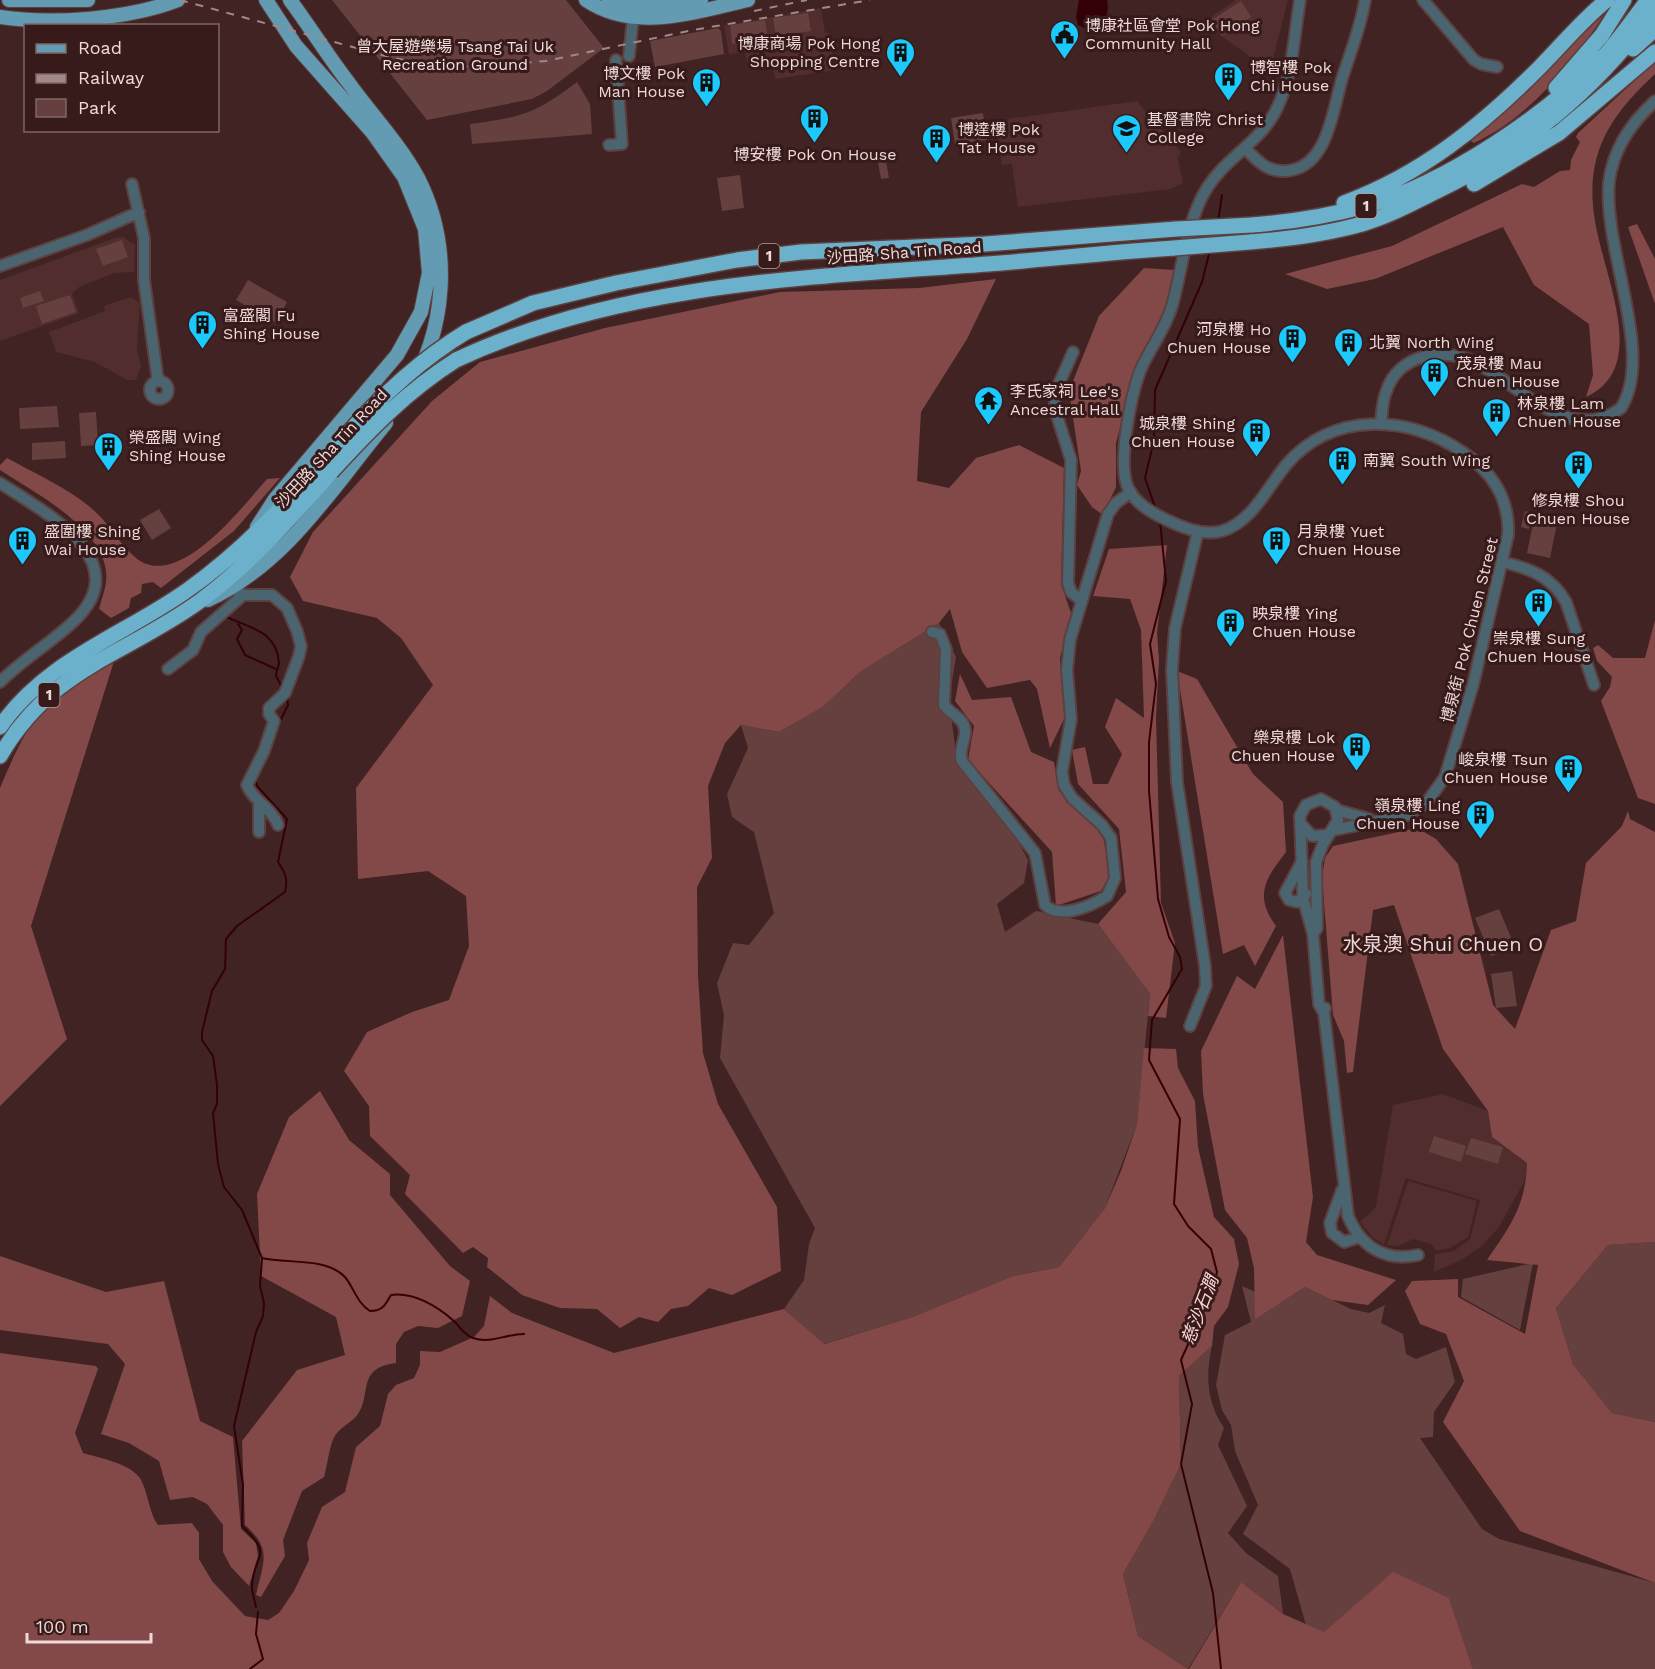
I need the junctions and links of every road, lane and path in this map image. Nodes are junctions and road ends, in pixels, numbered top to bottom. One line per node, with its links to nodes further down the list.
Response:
1 (9, 0): 2 (main road)
2 (88, 0)
3 (178, 0): 17 (main road)
4 (266, 0): 42 (main road)
5 (290, 0): 44 (main road)
6 (586, 0): 18 (main road)
7 (609, 0): 8 (main road)
8 (701, 0)
9 (748, 0): 18 (main road)
10 (1300, 0): 28 (street)
11 (1365, 0): 28 (street)
12 (1423, 0): 23 (street)
13 (1607, 0): 32 (highway)
14 (1624, 0): 26 (highway)
15 (1648, 0): 26 (highway, 沙田路 Sha Tin Road / 1)
16 (1655, 9): 24 (highway, 沙田路 Sha Tin Road / 1)
17 (0, 17)
18 (633, 18): 21 (street)
19 (1655, 29): 24 (highway)
20 (1655, 52): 31 (highway)
21 (629, 56)
22 (616, 60): 27 (street)
23 (1497, 67)
24 (1605, 71): 31 (highway, 沙田路 Sha Tin Road / 1)
25 (1655, 101): 34 (street)
26 (1530, 117): 32 (highway, 沙田路 Sha Tin Road / 1)
27 (609, 145)
28 (1245, 148): 40 (street)
29 (132, 184): 30 (street)
30 (139, 212): 33 (street); 37 (street)
31 (1396, 212): 46 (highway, 沙田路 Sha Tin Road / 1, bridge)
32 (1301, 218): 42 (highway, 沙田路 Sha Tin Road / 1, bridge)
33 (0, 266)
34 (1637, 292)
35 (1073, 352): 45 (street)
36 (1642, 379): 38 (street)
37 (158, 381)
38 (1381, 424): 41 (street, 博泉街 Pok Chuen Street); 43 (street, 博泉街 Pok Chuen Street)
39 (0, 483): 49 (street)
40 (1131, 492): 41 (street, 博泉街 Pok Chuen Street); 45 (street)
41 (1198, 531): 64 (street)
42 (251, 536): 51 (highway, 1)
43 (1503, 562): 50 (street); 55 (street, 博泉街 Pok Chuen Street)
44 (238, 591): 46 (main road); 48 (street); 53 (street)
45 (1082, 601): 47 (street)
46 (187, 610): 52 (highway, 1)
47 (932, 632)
48 (168, 669)
49 (0, 682)
50 (1594, 685)
51 (0, 727)
52 (0, 756)
53 (259, 801): 57 (street); 58 (street)
54 (1337, 810): 55 (street, 博泉街 Pok Chuen Street); 56 (street, 博泉街 Pok Chuen Street); 59 (street, 博泉街 Pok Chuen Street)
55 (1378, 821): 59 (street, 博泉街 Pok Chuen Street)
56 (1301, 824): 59 (street, 博泉街 Pok Chuen Street); 60 (street, 博泉街 Pok Chuen Street)
57 (278, 825)
58 (259, 832)
59 (1331, 832): 61 (street, 博泉街 Pok Chuen Street)
60 (1302, 861): 62 (street, 博泉街 Pok Chuen Street); 62 (street)
61 (1315, 882): 62 (street); 63 (street, 博泉街 Pok Chuen Street)
62 (1303, 898): 63 (street, 博泉街 Pok Chuen Street)
63 (1313, 934): 65 (street, 博泉街 Pok Chuen Street)
64 (1190, 1026)
65 (1344, 1188): 66 (street, 博泉街 Pok Chuen Street); 66 (street, 博泉街 Pok Chuen Street)
66 (1359, 1237): 67 (street, 博泉街 Pok Chuen Street)
67 (1418, 1256)

